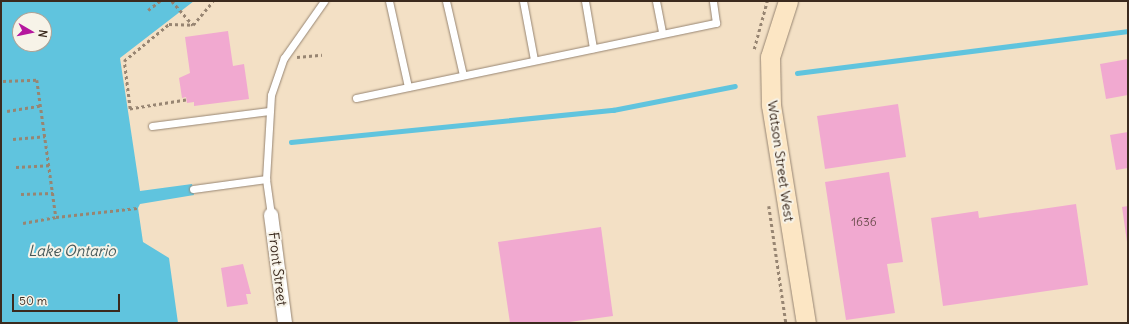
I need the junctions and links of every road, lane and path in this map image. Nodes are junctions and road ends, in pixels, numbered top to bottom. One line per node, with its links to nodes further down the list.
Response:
1 (160, 1): 12 (path)
2 (172, 1): 13 (path)
3 (213, 1): 13 (path)
4 (324, 1): 17 (lane)
5 (389, 1): 21 (lane)
6 (446, 1): 19 (lane)
7 (523, 1): 18 (lane)
8 (585, 1): 15 (lane)
9 (656, 1): 14 (lane)
10 (713, 1): 14 (lane)
11 (788, 1): 41 (street, Watson Street West)
12 (148, 10)
13 (193, 25): 23 (path)
14 (662, 33): 15 (lane)
15 (593, 48): 18 (lane)
16 (322, 55): 17 (path)
17 (284, 58): 26 (lane)
18 (534, 60): 19 (lane)
19 (463, 76): 21 (lane)
20 (3, 81): 24 (path)
21 (408, 87): 22 (lane)
22 (356, 98)
23 (186, 100)
24 (40, 106): 25 (path); 28 (path)
25 (6, 111)
26 (270, 111): 27 (lane); 32 (lane)
27 (152, 126)
28 (45, 136): 29 (path); 30 (path)
29 (13, 139)
30 (49, 165): 31 (path); 34 (path)
31 (16, 167)
32 (266, 179): 33 (lane); 37 (lane)
33 (193, 189)
34 (53, 193): 35 (path); 38 (path)
35 (21, 194)
36 (138, 208): 38 (path)
37 (271, 215): 40 (street, Front Street)
38 (56, 217): 39 (path)
39 (23, 223)
40 (285, 323)
41 (806, 323)

